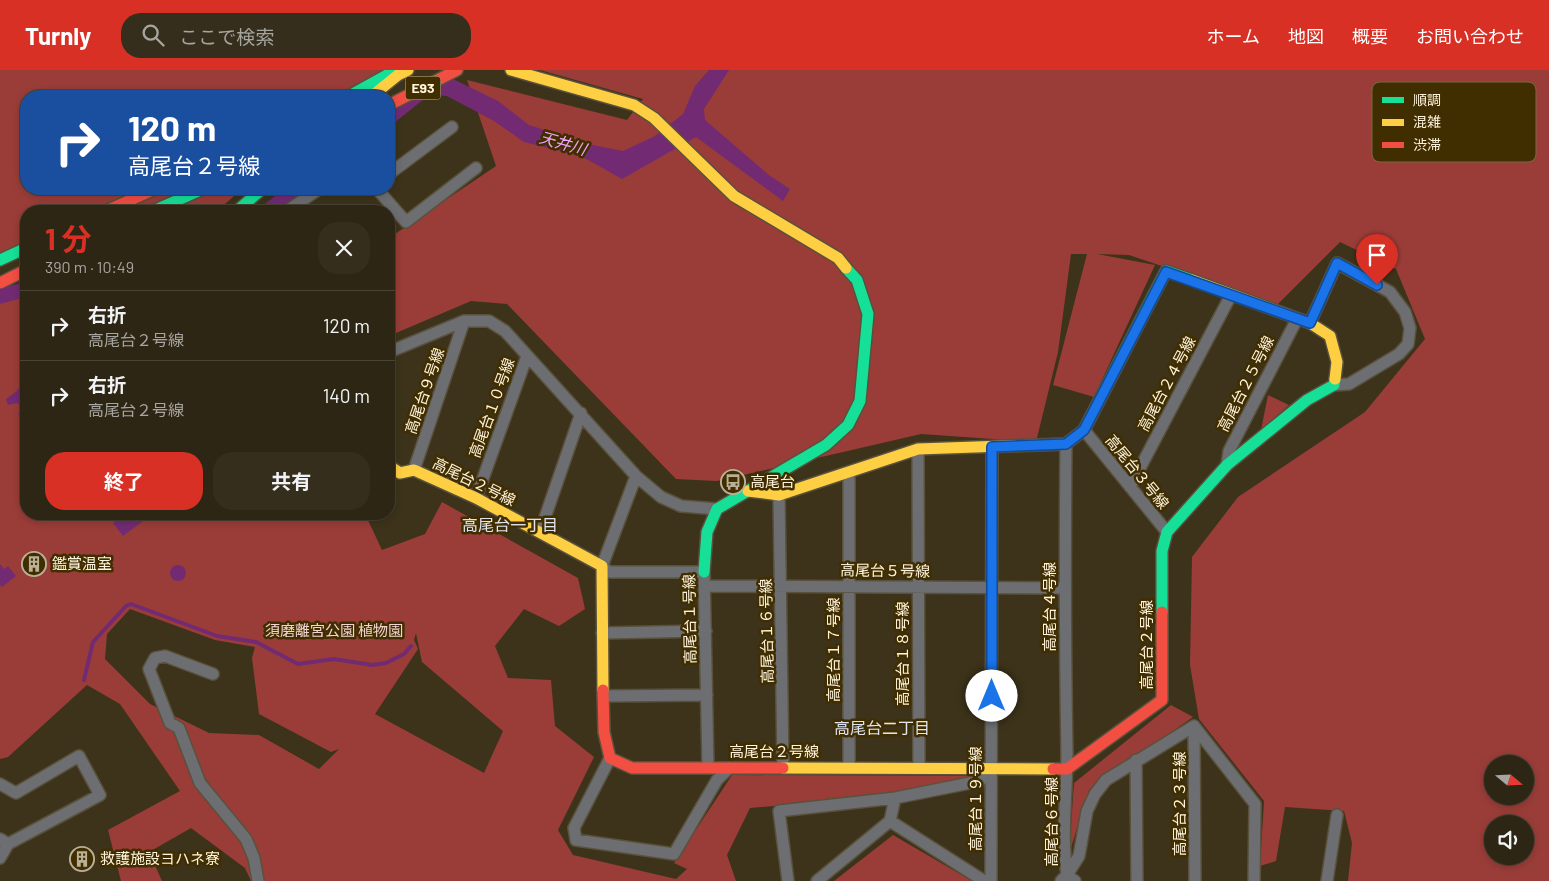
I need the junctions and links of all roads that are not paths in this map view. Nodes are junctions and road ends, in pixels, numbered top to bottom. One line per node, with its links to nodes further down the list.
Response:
1 (396, 70): 5 (main road, E93)
2 (408, 70): 6 (main road)
3 (457, 70): 7 (main road, E93)
4 (511, 70): 46 (main road)
5 (360, 90)
6 (379, 90)
7 (395, 102)
8 (452, 127): 10 (street)
9 (476, 168): 21 (street)
10 (395, 170)
11 (141, 195): 16 (main road)
12 (189, 195): 17 (main road)
13 (255, 195): 18 (main road)
14 (310, 195): 19 (street)
15 (382, 195): 20 (street)
16 (119, 205)
17 (166, 205)
18 (244, 205)
19 (296, 205)
20 (391, 205)
21 (395, 209)
22 (20, 251): 23 (main road)
23 (0, 260)
24 (20, 272): 26 (main road)
25 (20, 274): 27 (main road, bridge)
26 (0, 276)
27 (0, 283)
28 (1231, 295): 29 (main road); 36 (main road); 45 (street, 高尾台２４号線)
29 (1297, 318): 31 (main road); 40 (street, 高尾台２５号線)
30 (464, 321): 32 (street); 33 (street); 42 (street, 高尾台９号線)
31 (1310, 323): 34 (main road); 34 (street)
32 (395, 350)
33 (527, 356): 35 (street); 48 (street, 高尾台１０号線)
34 (1334, 384): 40 (main road)
35 (581, 413): 44 (street); 50 (street)
36 (1084, 430): 37 (main road); 45 (street, 高尾台３号線)
37 (1066, 444): 38 (main road); 59 (street, 高尾台４号線)
38 (992, 447): 39 (main road); 58 (street, 高尾台１９号線)
39 (918, 449): 43 (main road); 57 (street, 高尾台１８号線)
40 (1227, 466): 51 (main road)
41 (395, 469): 42 (main road, 高尾台２号線)
42 (414, 470): 48 (main road, 高尾台２号線)
43 (849, 473): 47 (main road); 55 (street, 高尾台１７号線)
44 (636, 476): 49 (street); 52 (street)
45 (1130, 487): 51 (street, 高尾台３号線)
46 (748, 492): 47 (main road); 49 (main road)
47 (779, 495): 54 (street, 高尾台１６号線)
48 (476, 498): 50 (main road, 高尾台２号線)
49 (716, 509): 53 (main road, 高尾台１号線)
50 (540, 532): 52 (main road, 高尾台２号線)
51 (1167, 532): 74 (main road, 高尾台２号線)
52 (602, 566): 53 (street); 61 (main road)
53 (704, 572): 56 (street, 高尾台１号線)
54 (782, 585): 55 (street, 高尾台５号線); 56 (street, 高尾台５号線); 69 (street, 高尾台１６号線)
55 (849, 585): 57 (street, 高尾台５号線); 71 (street, 高尾台１７号線)
56 (706, 586): 60 (street, 高尾台１号線)
57 (918, 586): 58 (street, 高尾台５号線); 72 (street, 高尾台１８号線)
58 (992, 587): 59 (street, 高尾台５号線); 73 (street, 高尾台１９号線)
59 (1065, 588): 74 (street, 高尾台４号線)
60 (706, 631): 61 (street); 63 (street, 高尾台１号線)
61 (602, 633): 64 (main road)
62 (213, 674): 82 (street)
63 (707, 695): 64 (street); 68 (street, 高尾台１号線)
64 (603, 696): 66 (main road)
65 (1194, 726): 67 (street, 高尾台６号線); 88 (street, 高尾台２３号線); 89 (street)
66 (610, 758): 68 (main road, 高尾台２号線); 70 (street)
67 (1136, 760): 81 (street, 高尾台６号線); 87 (street)
68 (708, 766): 70 (main road, 高尾台２号線)
69 (783, 767): 70 (main road, 高尾台２号線); 71 (main road, 高尾台２号線)
70 (729, 768)
71 (849, 768): 72 (main road, 高尾台２号線)
72 (919, 768): 73 (main road, 高尾台２号線)
73 (991, 768): 74 (main road, 高尾台２号線); 76 (street); 86 (street, 高尾台１９号線)
74 (1067, 769): 81 (street, 高尾台６号線)
75 (0, 784): 79 (street)
76 (895, 798): 78 (street); 83 (street)
77 (1337, 815): 90 (street)
78 (890, 821): 84 (street); 85 (street)
79 (4, 841): 80 (street)
80 (0, 858)
81 (1068, 879)
82 (258, 881)
83 (788, 881)
84 (817, 881)
85 (984, 881)
86 (992, 881)
87 (1137, 881)
88 (1195, 881)
89 (1254, 881)
90 (1327, 881)

